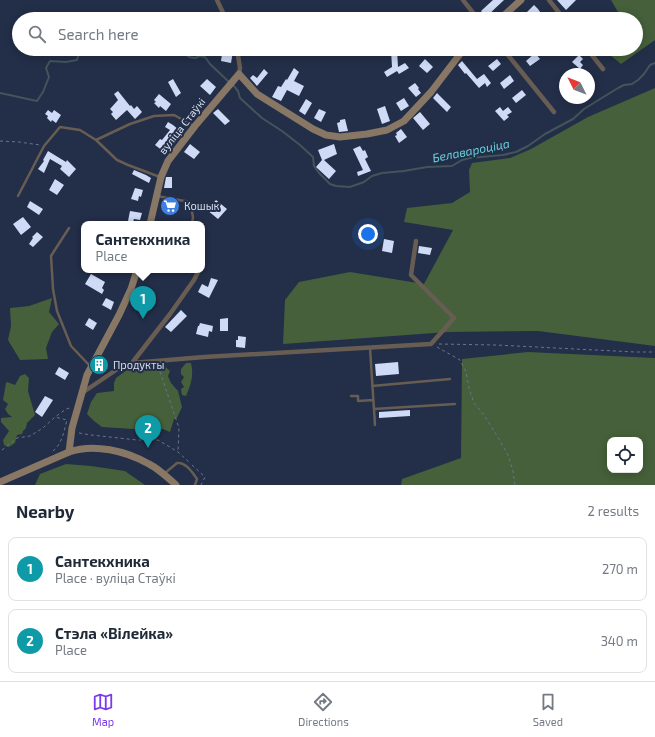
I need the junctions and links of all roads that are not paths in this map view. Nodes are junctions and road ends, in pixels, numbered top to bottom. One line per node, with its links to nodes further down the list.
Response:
1 (217, 0): 5 (street)
2 (463, 0): 6 (street)
3 (521, 0): 7 (street)
4 (549, 0): 8 (street)
5 (223, 12)
6 (472, 12)
7 (508, 12)
8 (558, 12)
9 (238, 56): 14 (street)
10 (458, 56): 14 (street)
11 (509, 56): 15 (street)
12 (592, 56): 13 (street)
13 (603, 70)
14 (237, 76): 16 (street, вуліца Стаўкі)
15 (554, 112)
16 (195, 126): 17 (lane); 18 (street, вуліца Стаўкі)
17 (96, 140): 18 (lane); 19 (lane)
18 (161, 177): 20 (street, вуліца Стаўкі)
19 (18, 196)
20 (156, 196): 21 (street, вуліца Стаўкі); 22 (lane)
21 (151, 221)
22 (192, 221)
23 (69, 228): 29 (lane)
24 (416, 241): 27 (street)
25 (136, 273): 29 (street)
26 (198, 273): 28 (street)
27 (370, 348): 28 (street); 31 (lane)
28 (132, 363): 32 (street)
29 (91, 366): 32 (street)
30 (450, 379): 31 (lane)
31 (372, 386): 34 (lane)
32 (82, 394): 38 (street)
33 (350, 396): 34 (lane)
34 (374, 400): 36 (lane)
35 (455, 404): 36 (lane)
36 (374, 409): 37 (lane)
37 (375, 425)
38 (70, 452): 39 (street); 40 (street)
39 (164, 474): 41 (street); 42 (lane)
40 (0, 482)
41 (176, 485)
42 (195, 485)

